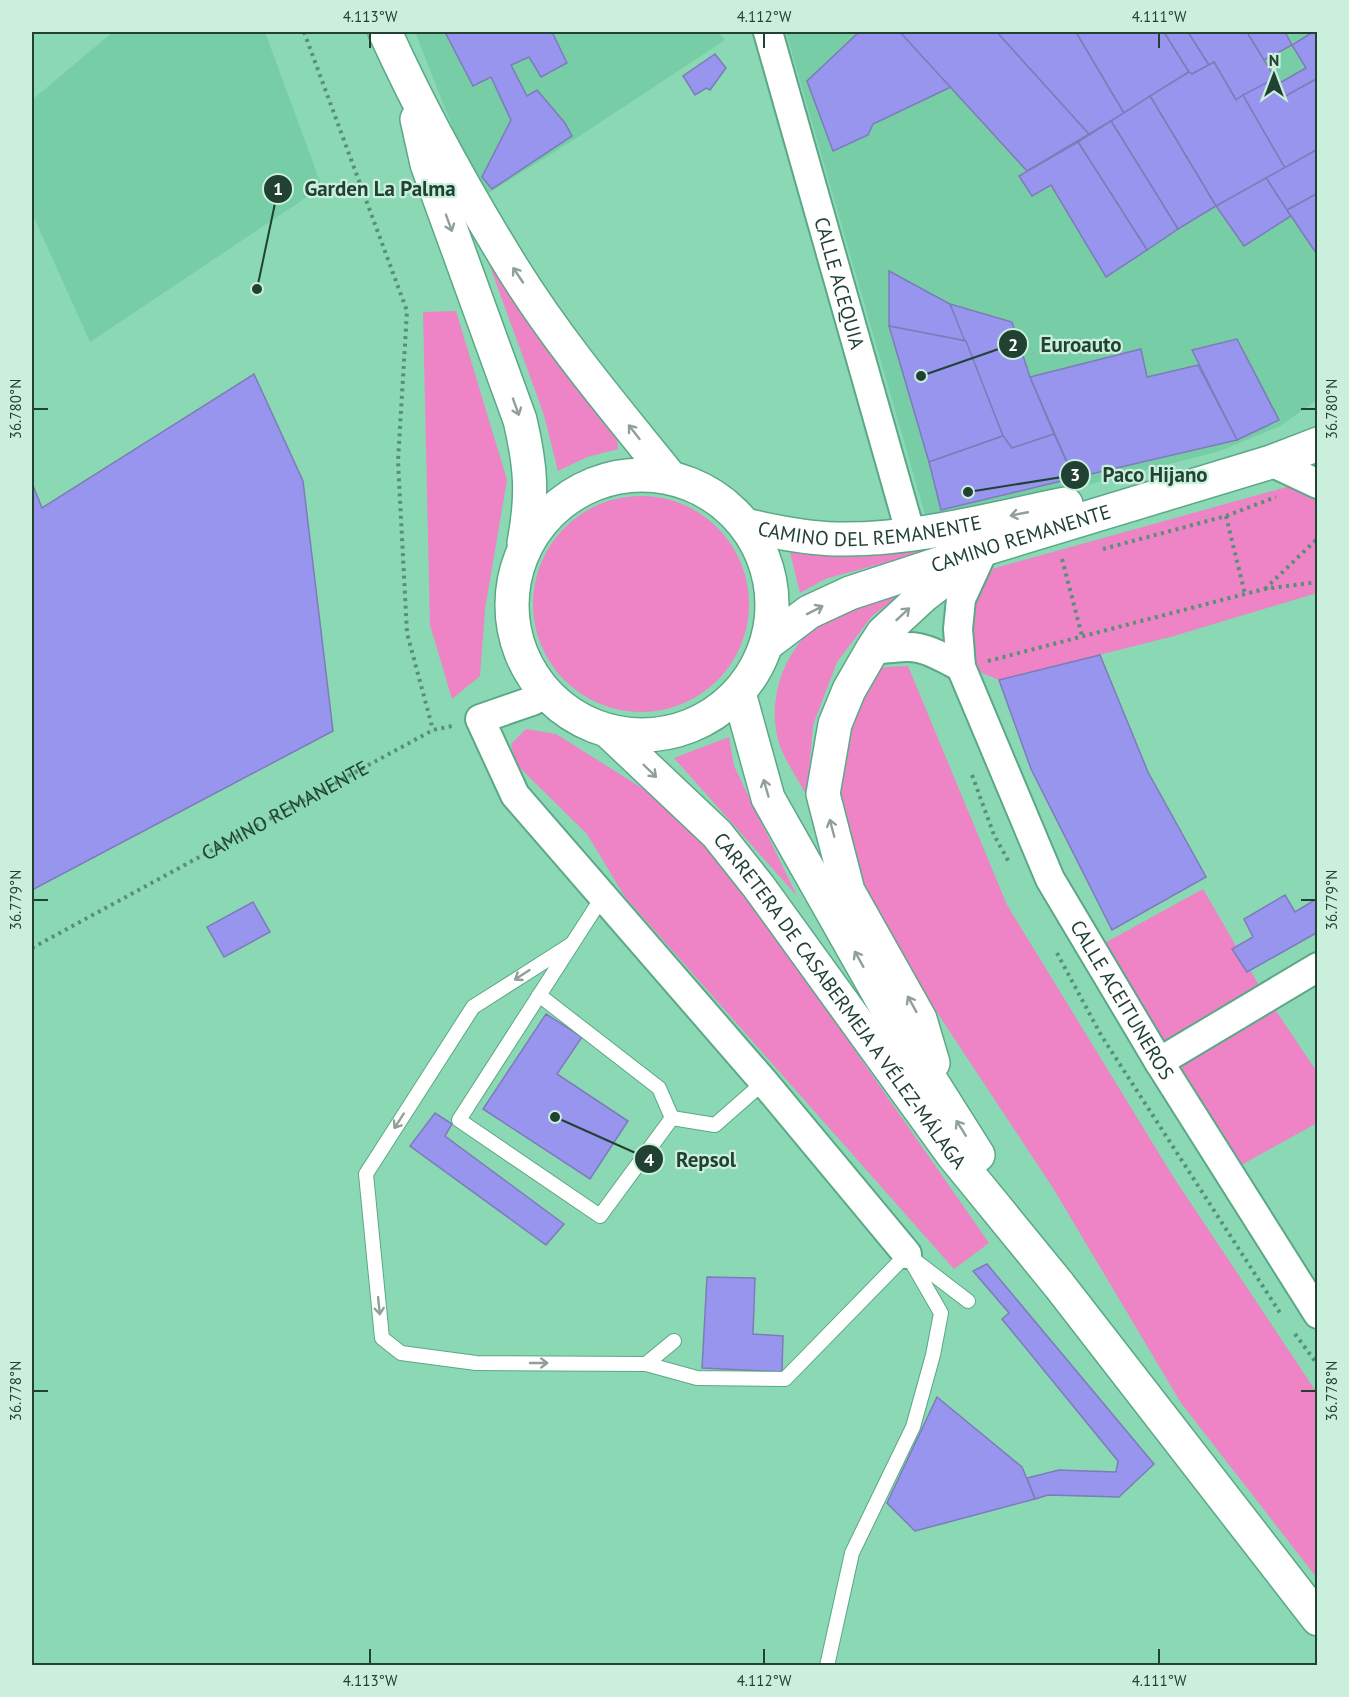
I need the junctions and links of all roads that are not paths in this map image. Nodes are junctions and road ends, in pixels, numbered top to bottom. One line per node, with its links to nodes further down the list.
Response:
1 (385, 32): 3 (main road)
2 (778, 37): 9 (street, CALLE ACEQUIA)
3 (410, 87): 6 (main road, one-way to 3); 11 (main road, one-way to 11)
4 (1317, 444): 5 (main road, CAMINO REMANENTE)
5 (1256, 466): 7 (street); 9 (main road, CAMINO DEL REMANENTE, one-way to 9); 10 (main road, CAMINO REMANENTE)
6 (670, 477): 8 (main road); 11 (main road)
7 (1317, 484)
8 (746, 525): 9 (main road, CAMINO DEL REMANENTE); 12 (main road)
9 (911, 535)
10 (984, 549): 12 (main road, CAMINO REMANENTE, one-way to 10); 13 (main road, one-way to 10); 14 (street, CALLE ACEITUNEROS)
11 (523, 551): 15 (main road)
12 (768, 643): 16 (main road)
13 (872, 650): 14 (street); 24 (main road, one-way to 13)
14 (974, 664): 22 (street, CALLE ACEITUNEROS)
15 (546, 693): 17 (main road); 18 (street)
16 (739, 693): 17 (main road); 24 (main road, CARRETERA DE CASABERMEJA A VÉLEZ-MÁLAGA, one-way to 16)
17 (608, 731): 27 (main road, CARRETERA DE CASABERMEJA A VÉLEZ-MÁLAGA, one-way to 27)
18 (603, 896): 19 (lane); 23 (street)
19 (572, 944): 21 (lane); 31 (lane, one-way to 31)
20 (1317, 967): 22 (street)
21 (538, 995): 25 (lane); 25 (lane)
22 (1159, 1062): 29 (street, CALLE ACEITUNEROS)
23 (764, 1082): 25 (lane); 26 (street)
24 (943, 1100): 27 (main road, CARRETERA DE CASABERMEJA A VÉLEZ-MÁLAGA, one-way to 24)
25 (672, 1118)
26 (907, 1254): 28 (lane); 31 (lane); 33 (lane)
27 (1059, 1285): 32 (main road, CARRETERA DE CASABERMEJA A VÉLEZ-MÁLAGA)
28 (968, 1301)
29 (1317, 1314)
30 (674, 1341): 31 (lane)
31 (646, 1364)
32 (1317, 1619)
33 (827, 1665)

